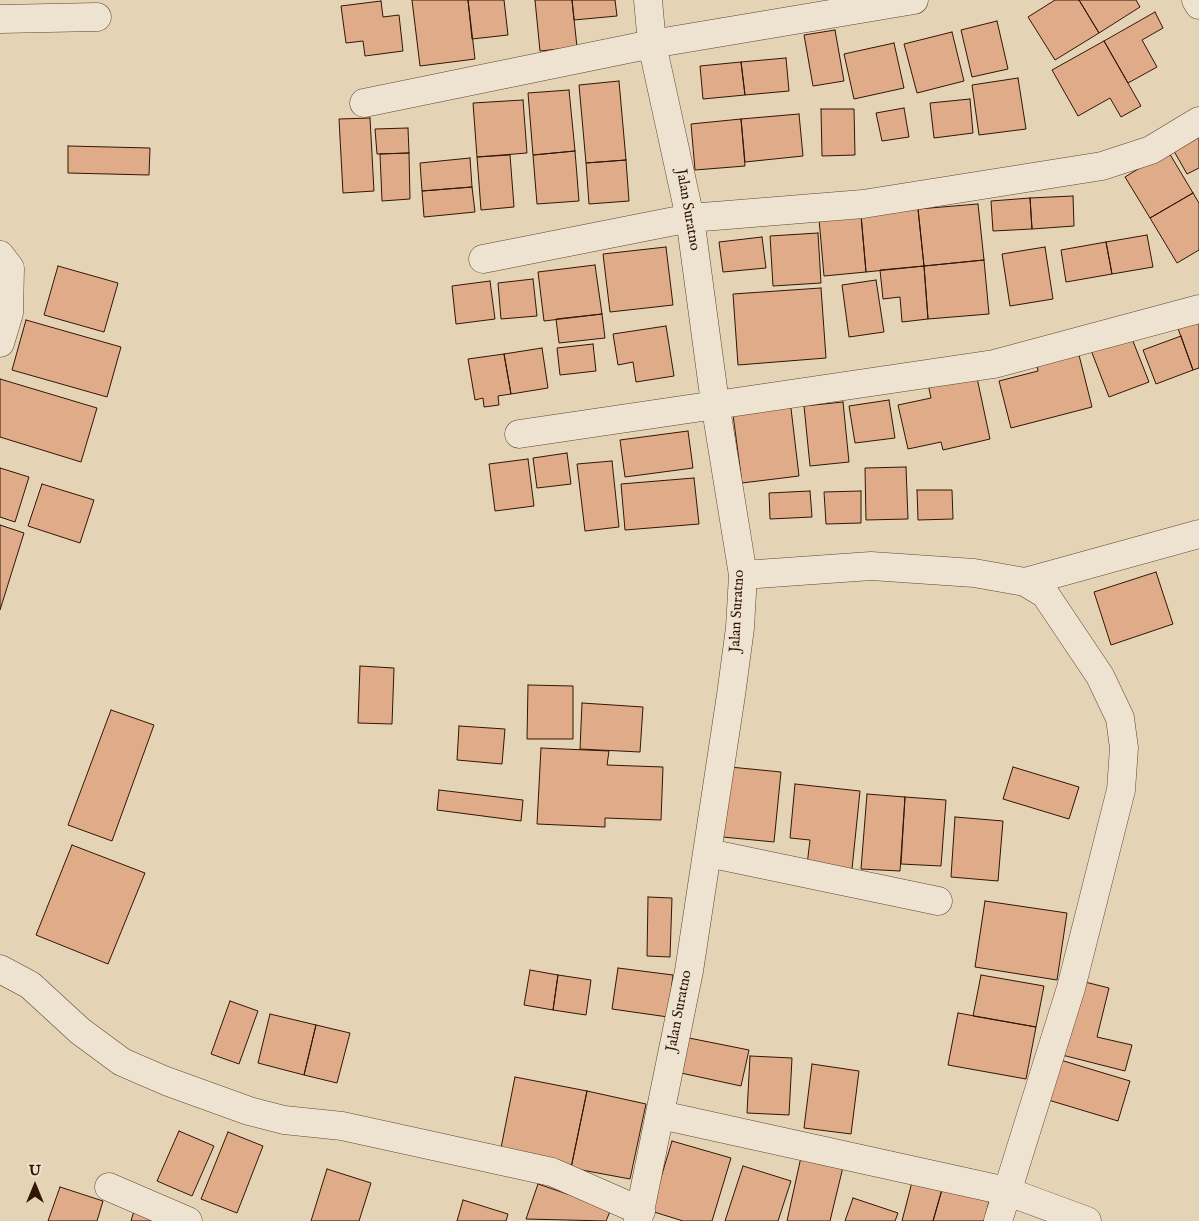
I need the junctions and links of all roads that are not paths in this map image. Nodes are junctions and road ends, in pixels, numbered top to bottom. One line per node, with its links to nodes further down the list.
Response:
1 (648, 0): 7 (street, Jalan Suratno)
2 (914, 0): 7 (street)
3 (1196, 0): 4 (street)
4 (1199, 5)
5 (97, 17): 6 (street)
6 (0, 19)
7 (652, 44): 8 (street); 10 (street, Jalan Suratno)
8 (364, 103)
9 (1199, 121): 10 (street)
10 (690, 218): 12 (street); 15 (street, Jalan Suratno)
11 (0, 256): 14 (street)
12 (483, 259)
13 (1199, 309): 15 (street)
14 (0, 343)
15 (715, 403): 16 (street); 18 (street, Jalan Suratno)
16 (518, 434)
17 (1199, 534): 19 (street)
18 (743, 575): 19 (street); 20 (street, Jalan Suratno)
19 (1025, 582): 25 (street)
20 (708, 853): 21 (street); 23 (street, Jalan Suratno)
21 (938, 901)
22 (0, 969): 26 (street)
23 (660, 1116): 25 (street); 26 (street, Jalan Suratno)
24 (109, 1187): 27 (street)
25 (1006, 1191): 28 (street); 29 (street)
26 (640, 1216)
27 (188, 1221)
28 (998, 1221)
29 (1087, 1221)

